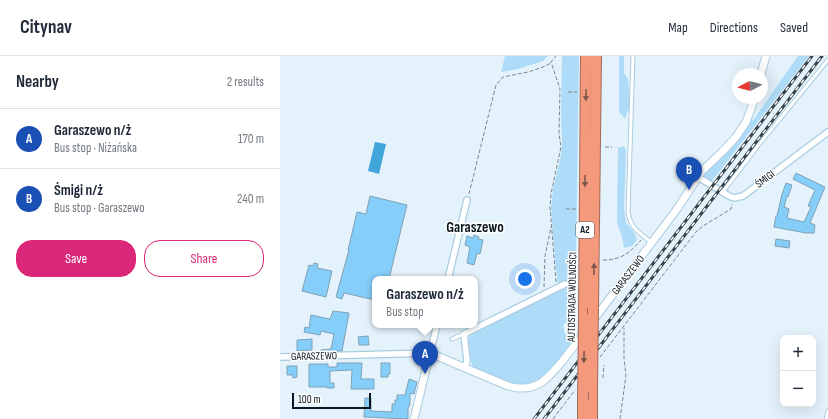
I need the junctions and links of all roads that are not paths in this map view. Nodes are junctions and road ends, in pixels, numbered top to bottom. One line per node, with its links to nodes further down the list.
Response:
1 (586, 56): 25 (highway, AUTOSTRADA WOLNOŚCI / A2, one-way to 25, bridge)
2 (596, 56): 26 (highway, AUTOSTRADA WOLNOŚCI / A2, one-way to 2, bridge)
3 (633, 56): 12 (lane)
4 (766, 56): 6 (street)
5 (828, 60): 10 (lane)
6 (763, 68)
7 (753, 104): 9 (street, GARASZEWO)
8 (828, 132): 10 (street, ŚMIGI)
9 (698, 177): 10 (street); 12 (street, GARASZEWO)
10 (722, 193)
11 (467, 200): 13 (street)
12 (652, 243): 22 (street, GARASZEWO)
13 (449, 276)
14 (565, 284): 15 (street)
15 (478, 327)
16 (436, 328): 20 (street)
17 (476, 328): 18 (street)
18 (464, 334): 19 (lane); 22 (street)
19 (452, 339)
20 (430, 353): 21 (street, GARASZEWO); 22 (street, GARASZEWO); 24 (street)
21 (280, 357)
22 (465, 368)
23 (828, 411): 27 (lane)
24 (414, 419)
25 (583, 419)
26 (592, 419)
27 (826, 419)

